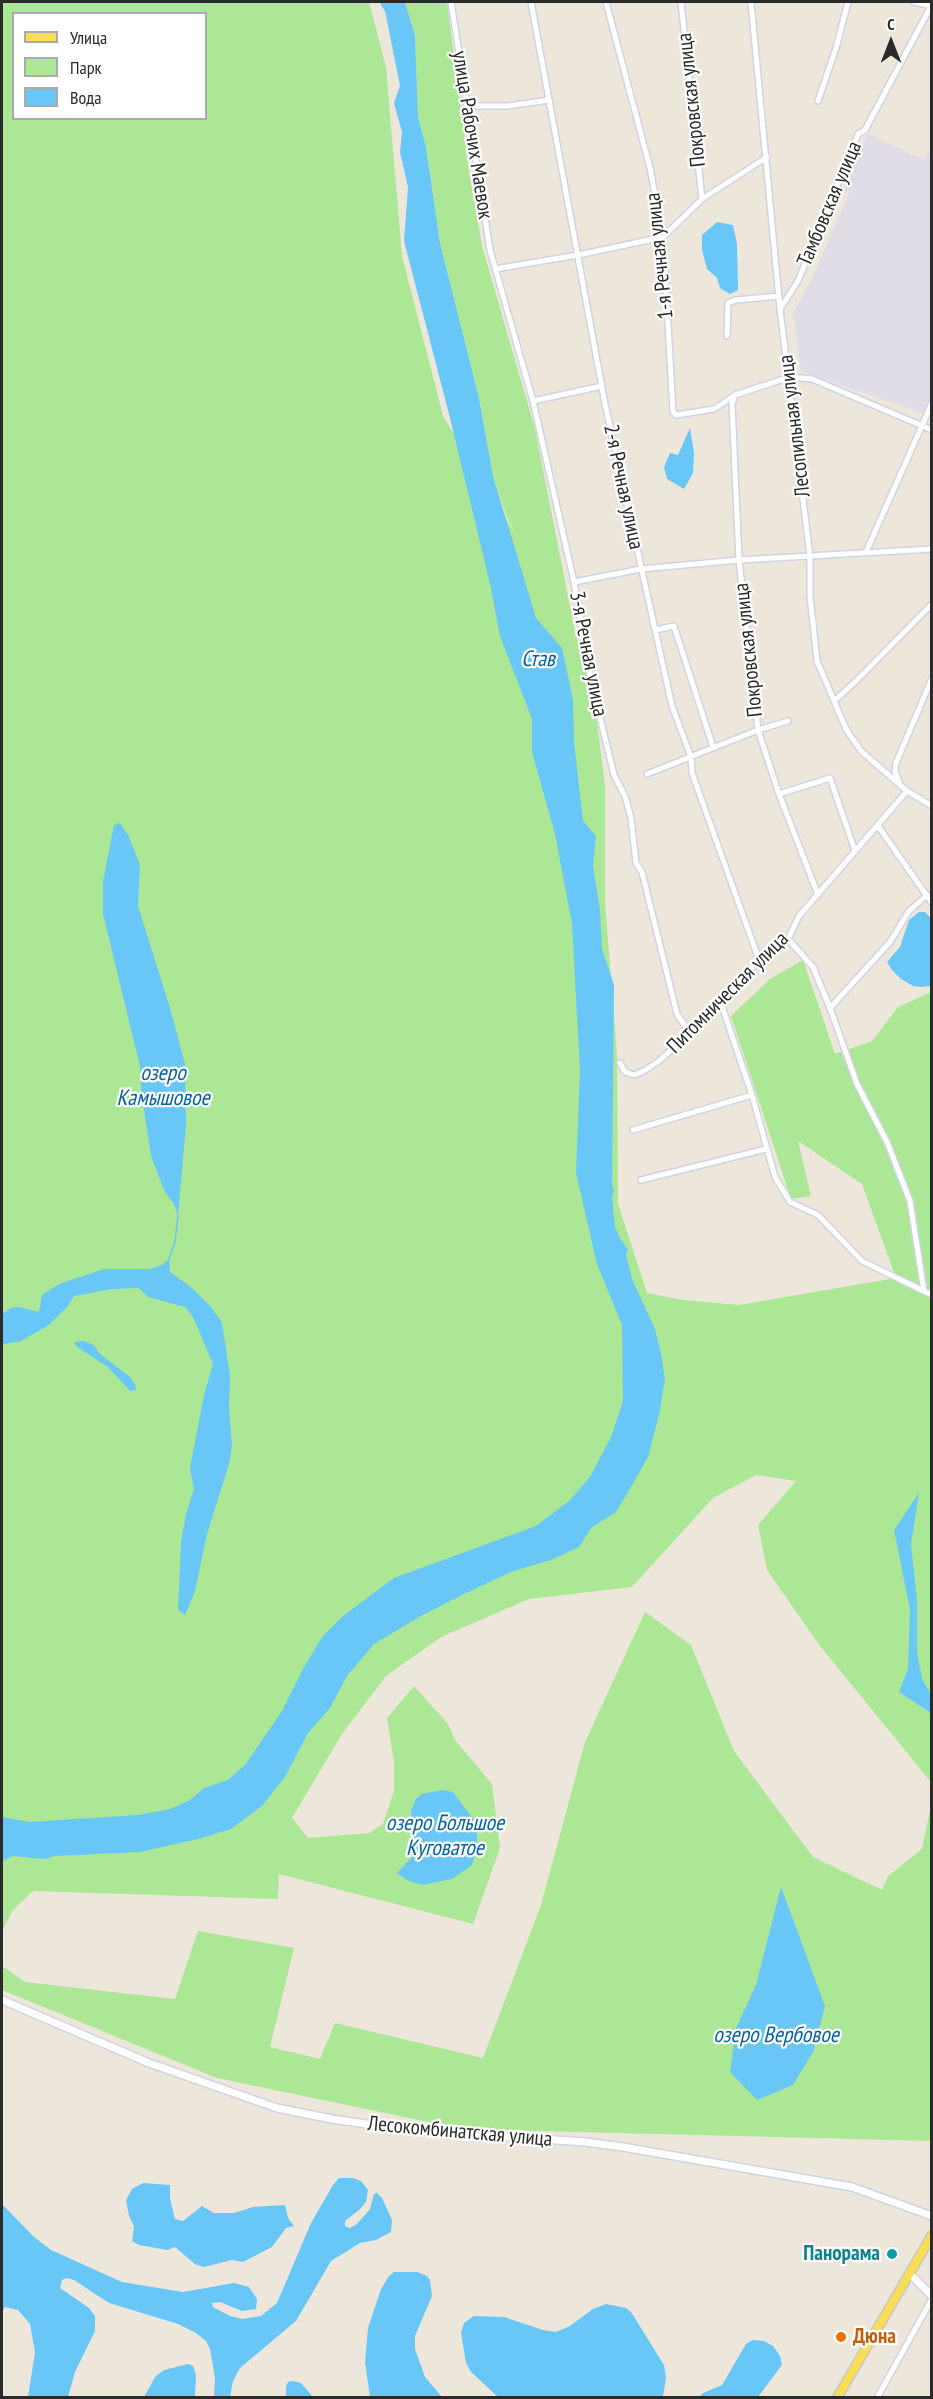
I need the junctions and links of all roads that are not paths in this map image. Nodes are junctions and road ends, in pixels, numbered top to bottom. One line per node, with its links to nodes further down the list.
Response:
1 (451, 2): 11 (street, улица Рабочих Маевок)
2 (531, 2): 9 (street, 2-я Речная улица)
3 (606, 2): 14 (street, 1-я Речная улица)
4 (681, 2): 13 (street, Покровская улица)
5 (751, 2): 12 (street, Лесопильная улица)
6 (848, 2): 10 (street)
7 (914, 2): 8 (street)
8 (931, 6): 17 (street, Тамбовская улица)
9 (549, 99): 11 (street); 15 (street, 2-я Речная улица)
10 (818, 101)
11 (466, 106): 16 (street, улица Рабочих Маевок)
12 (767, 157): 13 (street); 18 (street, Лесопильная улица)
13 (702, 200): 14 (street)
14 (663, 237): 15 (street); 23 (street, 1-я Речная улица)
15 (578, 255): 16 (street); 22 (street, 2-я Речная улица)
16 (495, 269): 24 (street, 3-я Речная улица)
17 (793, 288): 18 (street); 19 (street, Тамбовская улица)
18 (778, 294): 19 (street, Лесопильная улица); 20 (street)
19 (780, 309): 21 (street, Лесопильная улица)
20 (727, 336)
21 (789, 377): 23 (street); 26 (street); 30 (street, Лесопильная улица)
22 (602, 386): 24 (street); 32 (street, 2-я Речная улица)
23 (735, 395): 31 (street, Покровская улица)
24 (533, 401): 33 (street, 3-я Речная улица)
25 (932, 403): 26 (street)
26 (921, 425): 27 (street); 29 (street)
27 (932, 430)
28 (932, 549): 29 (street)
29 (866, 552): 30 (street)
30 (810, 557): 31 (street); 37 (street, Лесопильная улица)
31 (739, 560): 32 (street); 39 (street, Покровская улица)
32 (641, 569): 33 (street); 35 (street, 2-я Речная улица)
33 (574, 582): 56 (street, 3-я Речная улица)
34 (932, 604): 37 (street)
35 (655, 630): 40 (street); 41 (street, 2-я Речная улица)
36 (932, 678): 43 (street)
37 (834, 701): 43 (street, Лесопильная улица)
38 (788, 721): 39 (street)
39 (758, 730): 40 (street); 45 (street, Покровская улица)
40 (713, 747): 41 (street)
41 (691, 757): 42 (street); 53 (street, 2-я Речная улица)
42 (647, 774)
43 (900, 784): 44 (street, Лесопильная улица)
44 (907, 791): 46 (street, Лесопильная улица); 47 (street, Питомническая улица)
45 (779, 794): 48 (street); 49 (street, Покровская улица)
46 (932, 806)
47 (878, 826): 48 (street, Питомническая улица); 50 (street)
48 (855, 851): 49 (street, Питомническая улица)
49 (818, 895): 52 (street, Питомническая улица)
50 (927, 895): 51 (street); 55 (street)
51 (932, 903)
52 (788, 939): 53 (street, Питомническая улица); 55 (street)
53 (759, 960): 54 (street, Питомническая улица)
54 (721, 1003): 56 (street, Питомническая улица); 58 (street)
55 (830, 1008): 62 (street)
56 (690, 1034): 57 (street, Питомническая улица)
57 (620, 1063)
58 (752, 1095): 59 (street); 60 (street)
59 (633, 1130)
60 (766, 1149): 61 (street); 62 (street)
61 (641, 1180)
62 (924, 1291): 63 (street)
63 (932, 1295)
64 (2, 2000): 65 (street, Лесокомбинатская улица)
65 (932, 2216)
66 (932, 2235): 67 (main road)
67 (909, 2273): 68 (street); 69 (main road)
68 (932, 2297): 70 (street)
69 (837, 2397)
70 (877, 2397)

